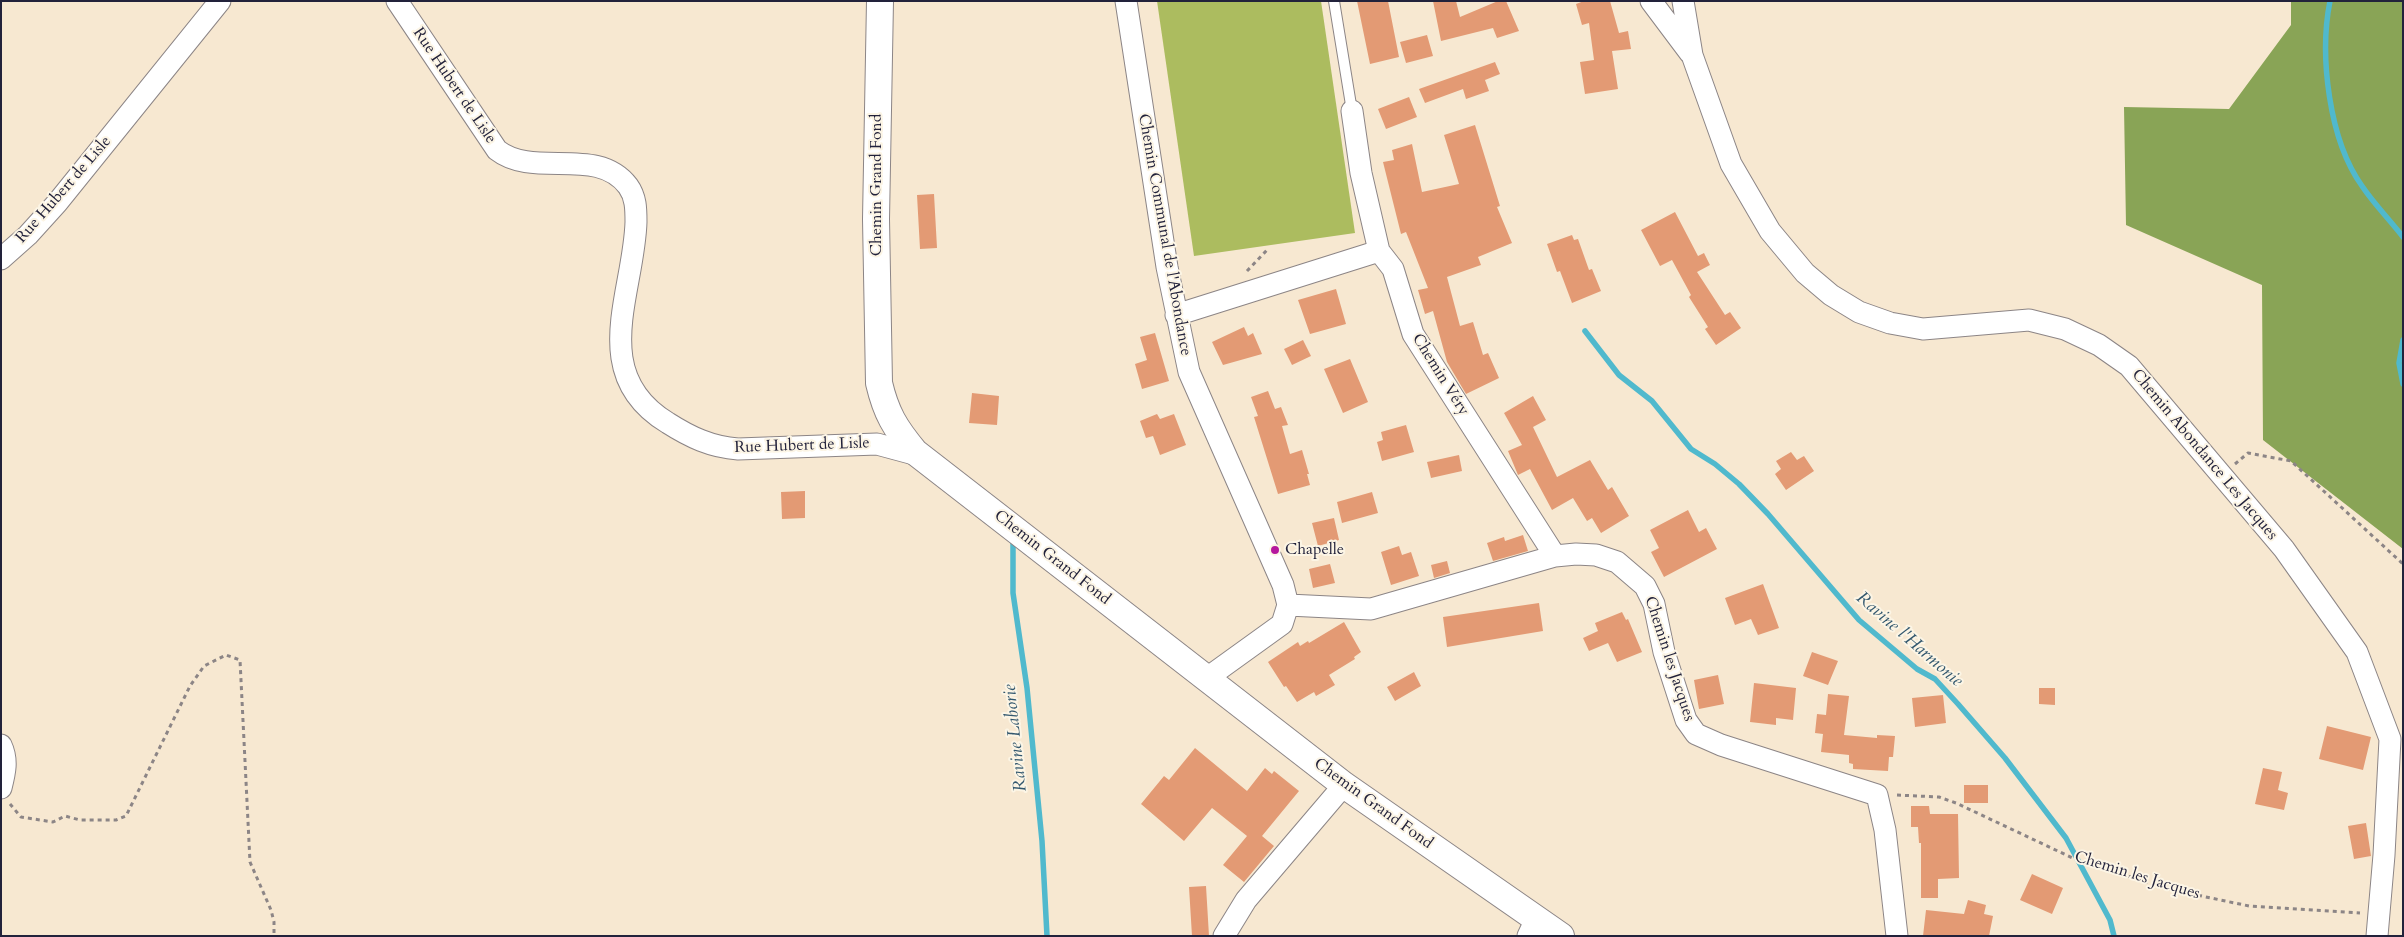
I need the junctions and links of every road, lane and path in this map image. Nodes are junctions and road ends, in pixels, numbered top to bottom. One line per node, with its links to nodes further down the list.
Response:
1 (220, 1): 11 (street, Rue Hubert de Lisle)
2 (397, 1): 13 (street, Rue Hubert de Lisle)
3 (880, 1): 13 (street, Chemin Grand Fond)
4 (1126, 1): 12 (street, Chemin Communal de l'Abondance)
5 (1334, 1): 9 (lane, Chemin Véry)
6 (1651, 1): 8 (street)
7 (1683, 1): 8 (street)
8 (1692, 55): 14 (street, Chemin Abondance Les Jacques)
9 (1352, 111): 10 (street, Chemin Véry)
10 (1379, 251): 12 (street); 15 (street, Chemin Véry)
11 (1, 259)
12 (1176, 315): 17 (street, Chemin Communal de l'Abondance)
13 (915, 452): 18 (street, Chemin Grand Fond)
14 (2221, 475): 16 (path); 24 (street, Chemin Abondance Les Jacques)
15 (1555, 556): 17 (street, Chemin les Jacques); 22 (street, Chemin les Jacques)
16 (2403, 564)
17 (1288, 605): 18 (street)
18 (1209, 681): 20 (street, Chemin Grand Fond)
19 (1, 745): 21 (street)
20 (1344, 785): 26 (street, Chemin Grand Fond); 28 (street)
21 (1, 788)
22 (1877, 795): 25 (path, Chemin les Jacques); 30 (street)
23 (1, 807): 27 (path)
24 (2394, 857): 25 (street, Chemin Abondance Les Jacques)
25 (2379, 914): 31 (street, Chemin Abondance Les Jacques)
26 (1532, 928): 29 (street, Chemin Grand Fond)
27 (274, 936)
28 (1224, 936)
29 (1561, 936)
30 (1897, 936)
31 (2377, 936)

